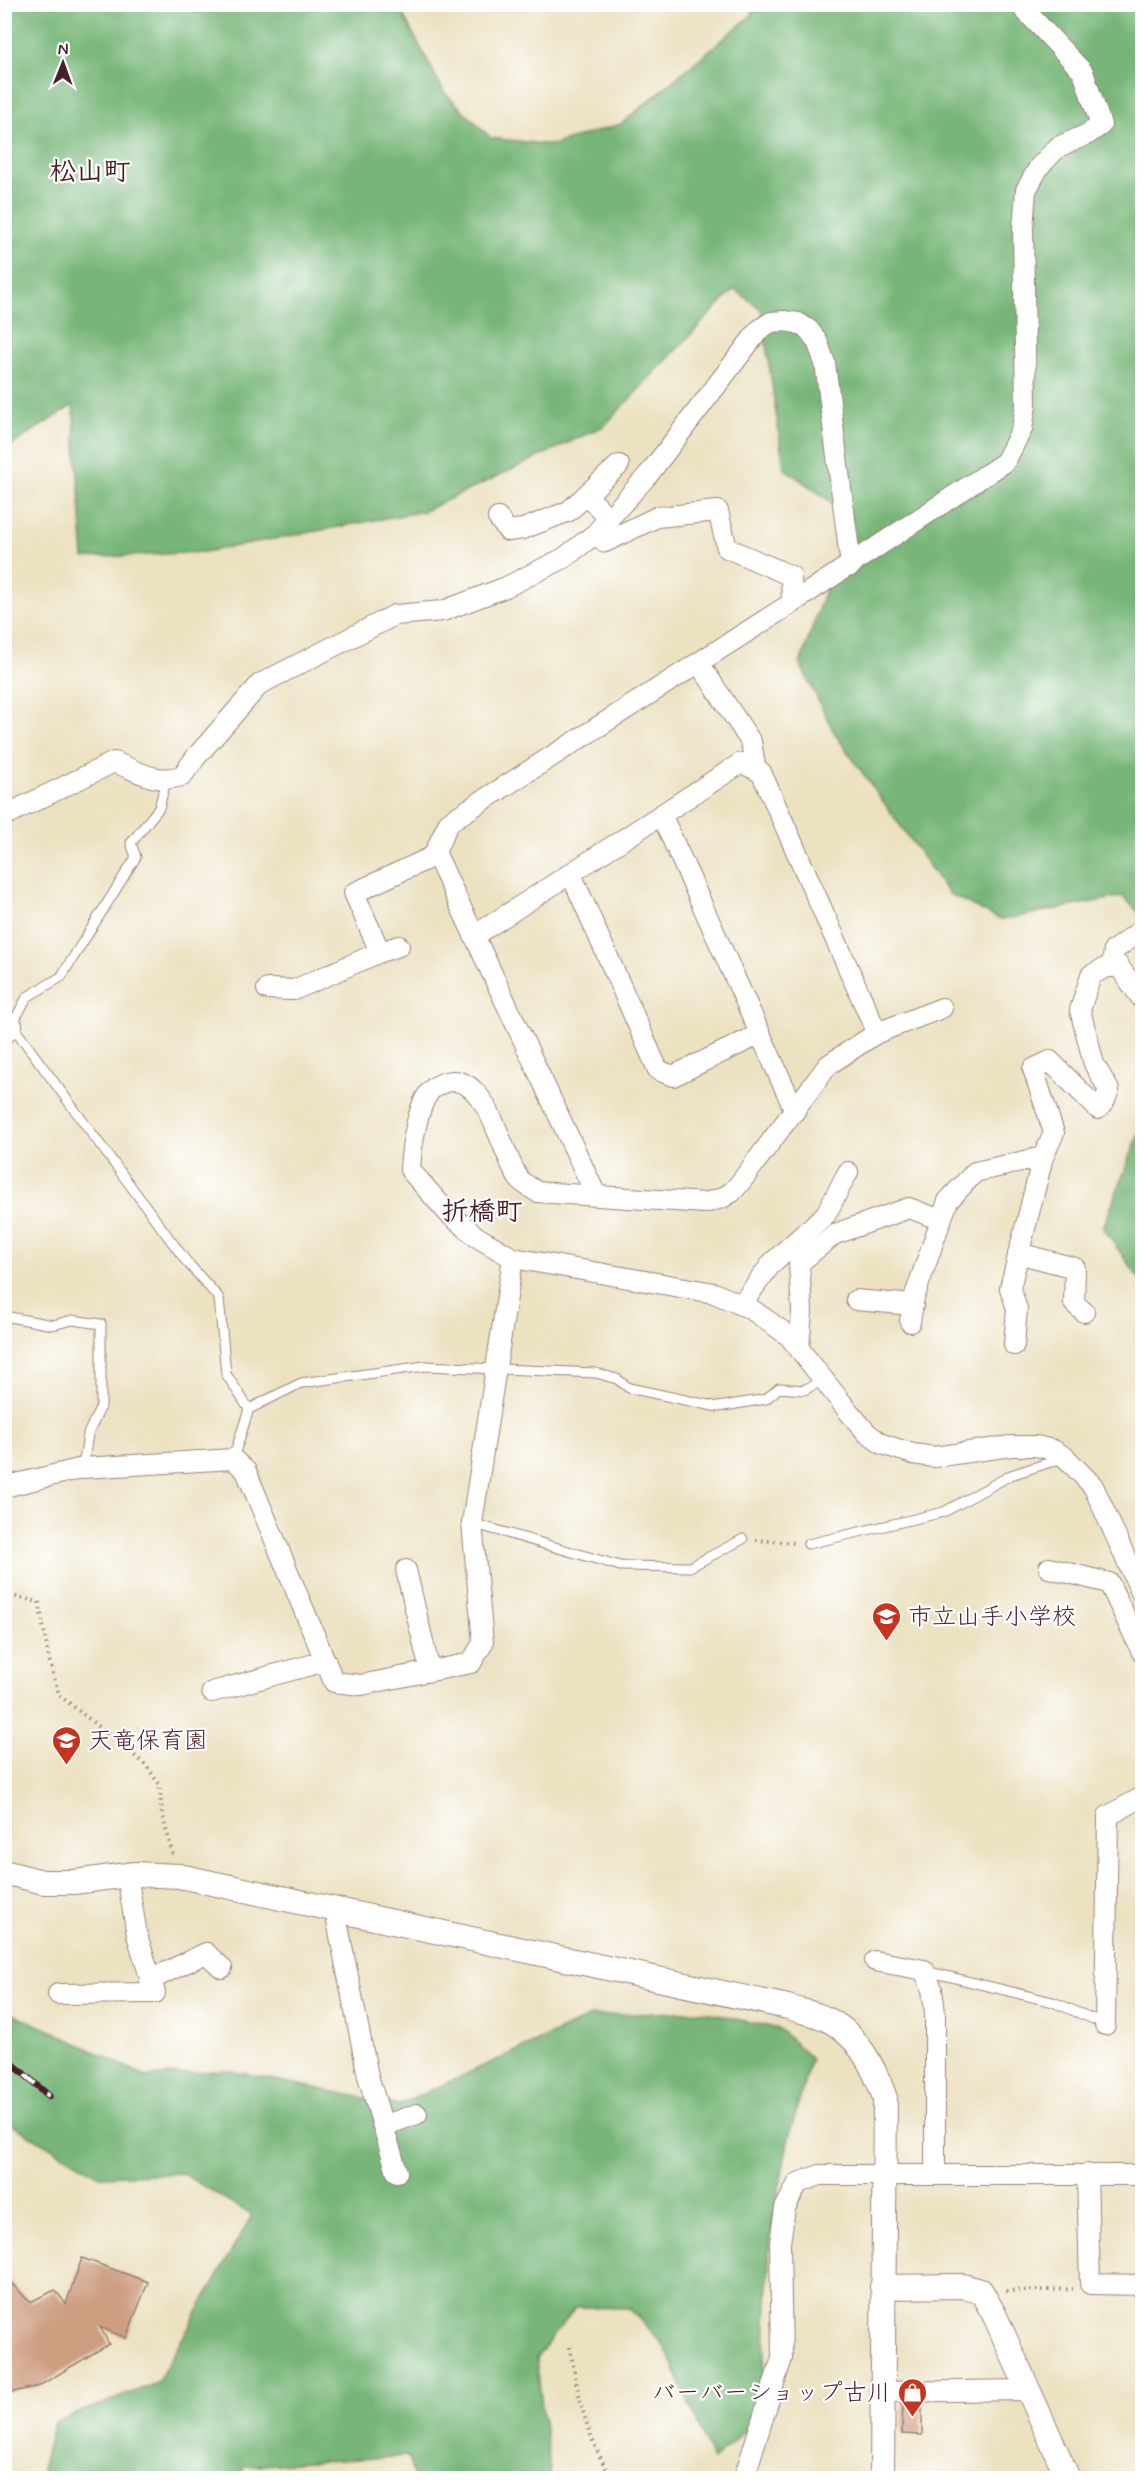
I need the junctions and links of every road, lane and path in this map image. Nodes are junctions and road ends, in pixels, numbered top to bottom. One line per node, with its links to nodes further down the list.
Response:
1 (1019, 4): 7 (street)
2 (618, 465): 3 (street)
3 (586, 495): 4 (street); 5 (street)
4 (498, 518)
5 (609, 518): 6 (street); 7 (street)
6 (595, 534): 8 (street); 11 (street)
7 (851, 566): 8 (street)
8 (792, 603): 9 (street)
9 (699, 663): 10 (street); 14 (street)
10 (756, 770): 13 (street); 25 (street)
11 (166, 780): 12 (street); 24 (lane)
12 (4, 816)
13 (662, 816): 15 (street); 26 (street)
14 (436, 855): 17 (street); 19 (street)
15 (571, 874): 17 (street); 26 (street)
16 (1143, 930): 20 (street)
17 (474, 936): 30 (street)
18 (399, 946): 19 (street)
19 (380, 952): 21 (street)
20 (1112, 967): 22 (street); 28 (street)
21 (267, 989)
22 (1142, 999)
23 (942, 1008): 25 (street)
24 (8, 1030): 42 (lane)
25 (878, 1033): 27 (street)
26 (760, 1034): 27 (street)
27 (795, 1111): 30 (street)
28 (1043, 1157): 31 (street); 32 (street)
29 (848, 1172): 35 (street)
30 (596, 1195): 33 (street)
31 (941, 1220): 34 (street); 39 (street)
32 (1018, 1253): 36 (street); 38 (street)
33 (513, 1258): 35 (street); 40 (street)
34 (856, 1300)
35 (741, 1305): 39 (street)
36 (1084, 1312)
37 (4, 1316): 45 (lane)
38 (1014, 1345)
39 (799, 1348): 41 (street)
40 (497, 1367): 41 (lane); 42 (lane); 47 (street)
41 (823, 1380): 43 (street)
42 (249, 1409): 44 (lane)
43 (1065, 1457): 49 (lane); 53 (street)
44 (233, 1459): 45 (street); 55 (street)
45 (83, 1468): 46 (street)
46 (4, 1486)
47 (472, 1523): 48 (lane); 56 (street)
48 (743, 1539): 49 (path)
49 (808, 1544)
50 (1049, 1568): 54 (street)
51 (406, 1570): 56 (street)
52 (4, 1594): 61 (path)
53 (1143, 1594)
54 (1143, 1652)
55 (325, 1661): 56 (street); 57 (street)
56 (430, 1671)
57 (212, 1692)
58 (1143, 1797): 68 (street)
59 (4, 1872): 60 (street)
60 (127, 1875): 61 (street); 66 (street)
61 (179, 1876): 62 (street)
62 (338, 1910): 70 (street); 72 (street)
63 (875, 1961): 65 (street)
64 (222, 1968): 66 (street)
65 (924, 1970): 68 (lane); 73 (street)
66 (150, 1980): 67 (street)
67 (57, 1994)
68 (1105, 2025)
69 (417, 2114): 70 (street)
70 (383, 2126): 71 (street)
71 (398, 2172)
72 (883, 2174): 73 (street); 78 (street); 84 (street)
73 (934, 2174): 74 (street)
74 (1087, 2174): 75 (street); 76 (street)
75 (1143, 2175)
76 (1090, 2284): 77 (street); 79 (path)
77 (1143, 2285)
78 (882, 2287): 79 (street); 82 (street)
79 (981, 2291): 81 (street)
80 (570, 2347): 83 (path)
81 (1029, 2390): 82 (street); 86 (street)
82 (882, 2392): 85 (street)
83 (612, 2478)
84 (744, 2478)
85 (882, 2478)
86 (1068, 2478)

